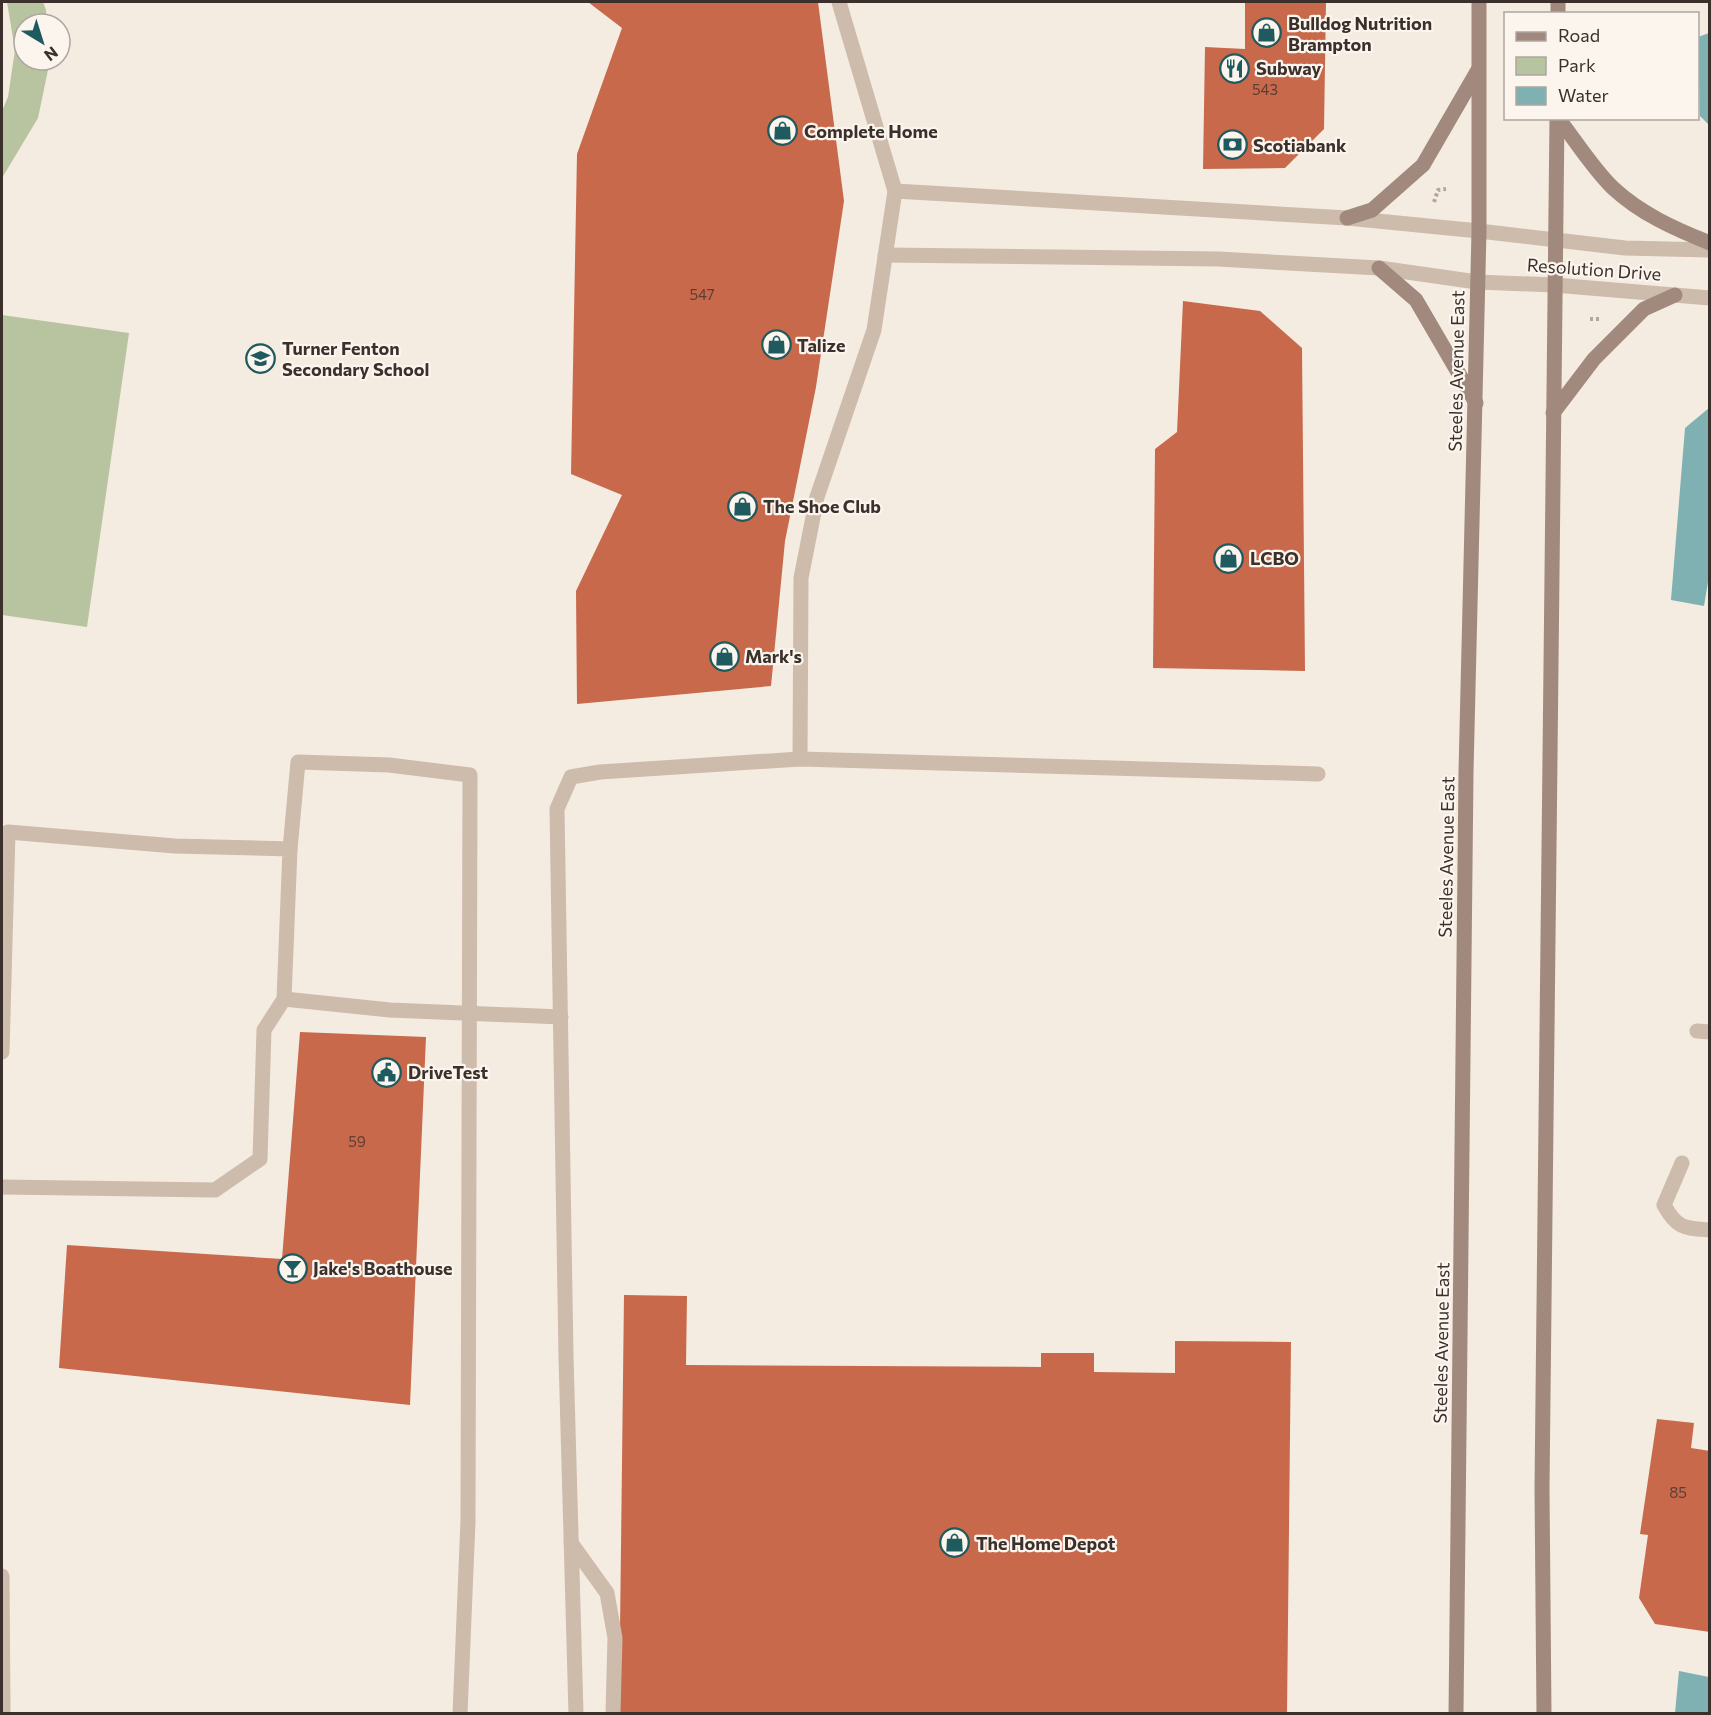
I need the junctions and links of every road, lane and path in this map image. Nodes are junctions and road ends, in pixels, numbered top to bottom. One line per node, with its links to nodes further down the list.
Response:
1 (840, 2): 7 (street)
2 (1479, 2): 3 (main road, Steeles Avenue East)
3 (1478, 70): 9 (main road); 10 (main road, Steeles Avenue East)
4 (1557, 120): 11 (main road)
5 (1559, 120): 12 (main road)
6 (1446, 189): 8 (path)
7 (896, 191): 9 (street, Resolution Drive); 14 (street)
8 (1433, 204)
9 (1347, 218): 10 (street, Resolution Drive)
10 (1479, 231): 11 (street, Resolution Drive); 16 (main road, Steeles Avenue East)
11 (1555, 241): 13 (street, Resolution Drive); 17 (main road)
12 (1710, 243)
13 (1710, 250)
14 (885, 255): 15 (street, Resolution Drive); 22 (street)
15 (1379, 268): 16 (street, Resolution Drive); 20 (main road)
16 (1477, 282): 17 (street, Resolution Drive); 20 (main road, Steeles Avenue East)
17 (1554, 285): 18 (street, Resolution Drive); 21 (main road)
18 (1675, 295): 19 (street, Resolution Drive); 21 (main road)
19 (1710, 298)
20 (1476, 403): 38 (main road, Steeles Avenue East)
21 (1553, 413): 39 (main road)
22 (800, 759): 23 (street); 27 (street)
23 (1318, 774)
24 (290, 849): 25 (street); 26 (street); 28 (street)
25 (284, 999): 26 (street); 30 (street)
26 (470, 1013): 27 (street); 35 (street)
27 (561, 1017): 32 (street)
28 (2, 1052)
29 (1682, 1163): 31 (street)
30 (2, 1187)
31 (1710, 1230)
32 (571, 1543): 36 (street); 37 (street)
33 (2, 1576): 34 (street)
34 (3, 1713)
35 (460, 1713)
36 (576, 1713)
37 (613, 1713)
38 (1456, 1713)
39 (1544, 1713)

